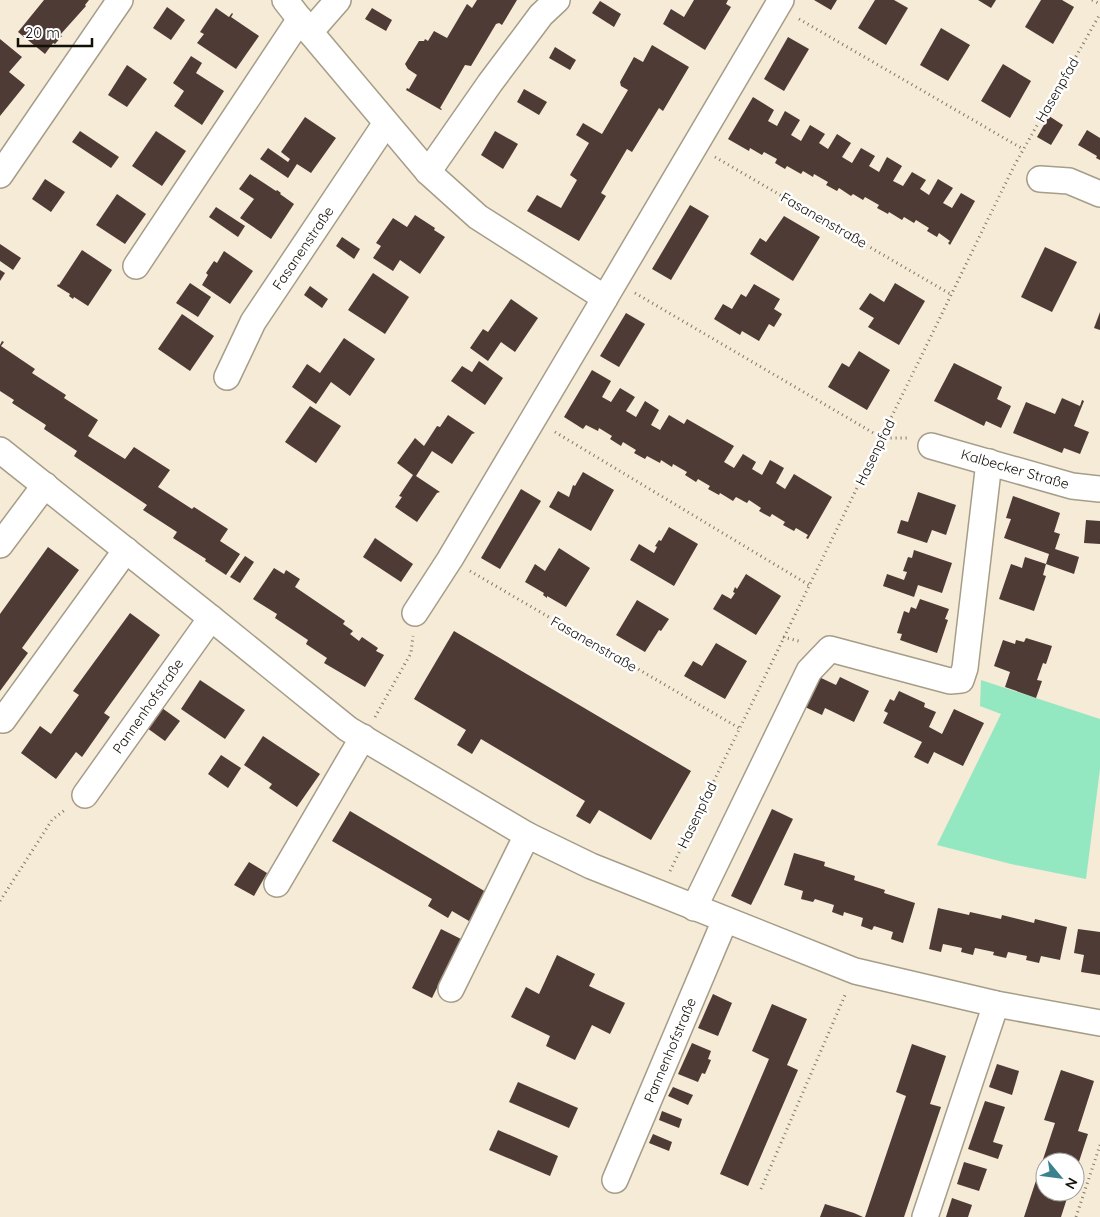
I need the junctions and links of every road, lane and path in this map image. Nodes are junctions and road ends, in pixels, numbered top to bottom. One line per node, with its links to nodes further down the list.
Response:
1 (120, 0): 13 (street)
2 (338, 0): 8 (street)
3 (556, 0): 12 (street)
4 (1092, 0): 6 (path)
5 (779, 4): 10 (street); 11 (path)
6 (1100, 4)
7 (1100, 14): 11 (path, Hasenpfad)
8 (298, 17): 9 (street); 16 (street)
9 (386, 123): 12 (street); 19 (street, Fasanenstraße)
10 (696, 146): 17 (street); 18 (path, Fasanenstraße)
11 (1023, 149): 18 (path, Hasenpfad)
12 (428, 172): 17 (street)
13 (0, 175)
14 (1040, 179): 15 (street)
15 (1100, 194)
16 (136, 266)
17 (610, 289): 20 (street); 21 (path)
18 (952, 295): 21 (path, Hasenpfad)
19 (227, 377)
20 (533, 419): 29 (street); 30 (path)
21 (882, 438): 30 (path, Hasenpfad)
22 (931, 446): 24 (street, Kalbecker Straße)
23 (0, 450): 25 (street)
24 (989, 462): 26 (street, Kalbecker Straße); 41 (street)
25 (45, 485): 27 (street); 28 (street)
26 (1100, 489)
27 (0, 545)
28 (126, 550): 32 (street); 33 (street)
29 (450, 559): 31 (street); 34 (path, Fasanenstraße)
30 (809, 585): 34 (path, Hasenpfad)
31 (415, 613): 35 (path)
32 (211, 618): 35 (street); 36 (street, Pannenhofstraße)
33 (4, 720)
34 (739, 728): 39 (path, Hasenpfad)
35 (363, 737): 37 (street); 38 (street)
36 (85, 795): 40 (path)
37 (527, 835): 39 (street); 44 (street)
38 (277, 884)
39 (656, 892): 41 (street)
40 (0, 901)
41 (694, 908): 42 (street)
42 (724, 920): 43 (street); 48 (street, Pannenhofstraße)
43 (855, 971): 45 (street); 49 (path)
44 (452, 989)
45 (996, 1004): 46 (street); 50 (street)
46 (1100, 1023)
47 (1100, 1146): 51 (path)
48 (615, 1180)
49 (761, 1189)
50 (925, 1217)
51 (1076, 1217)

